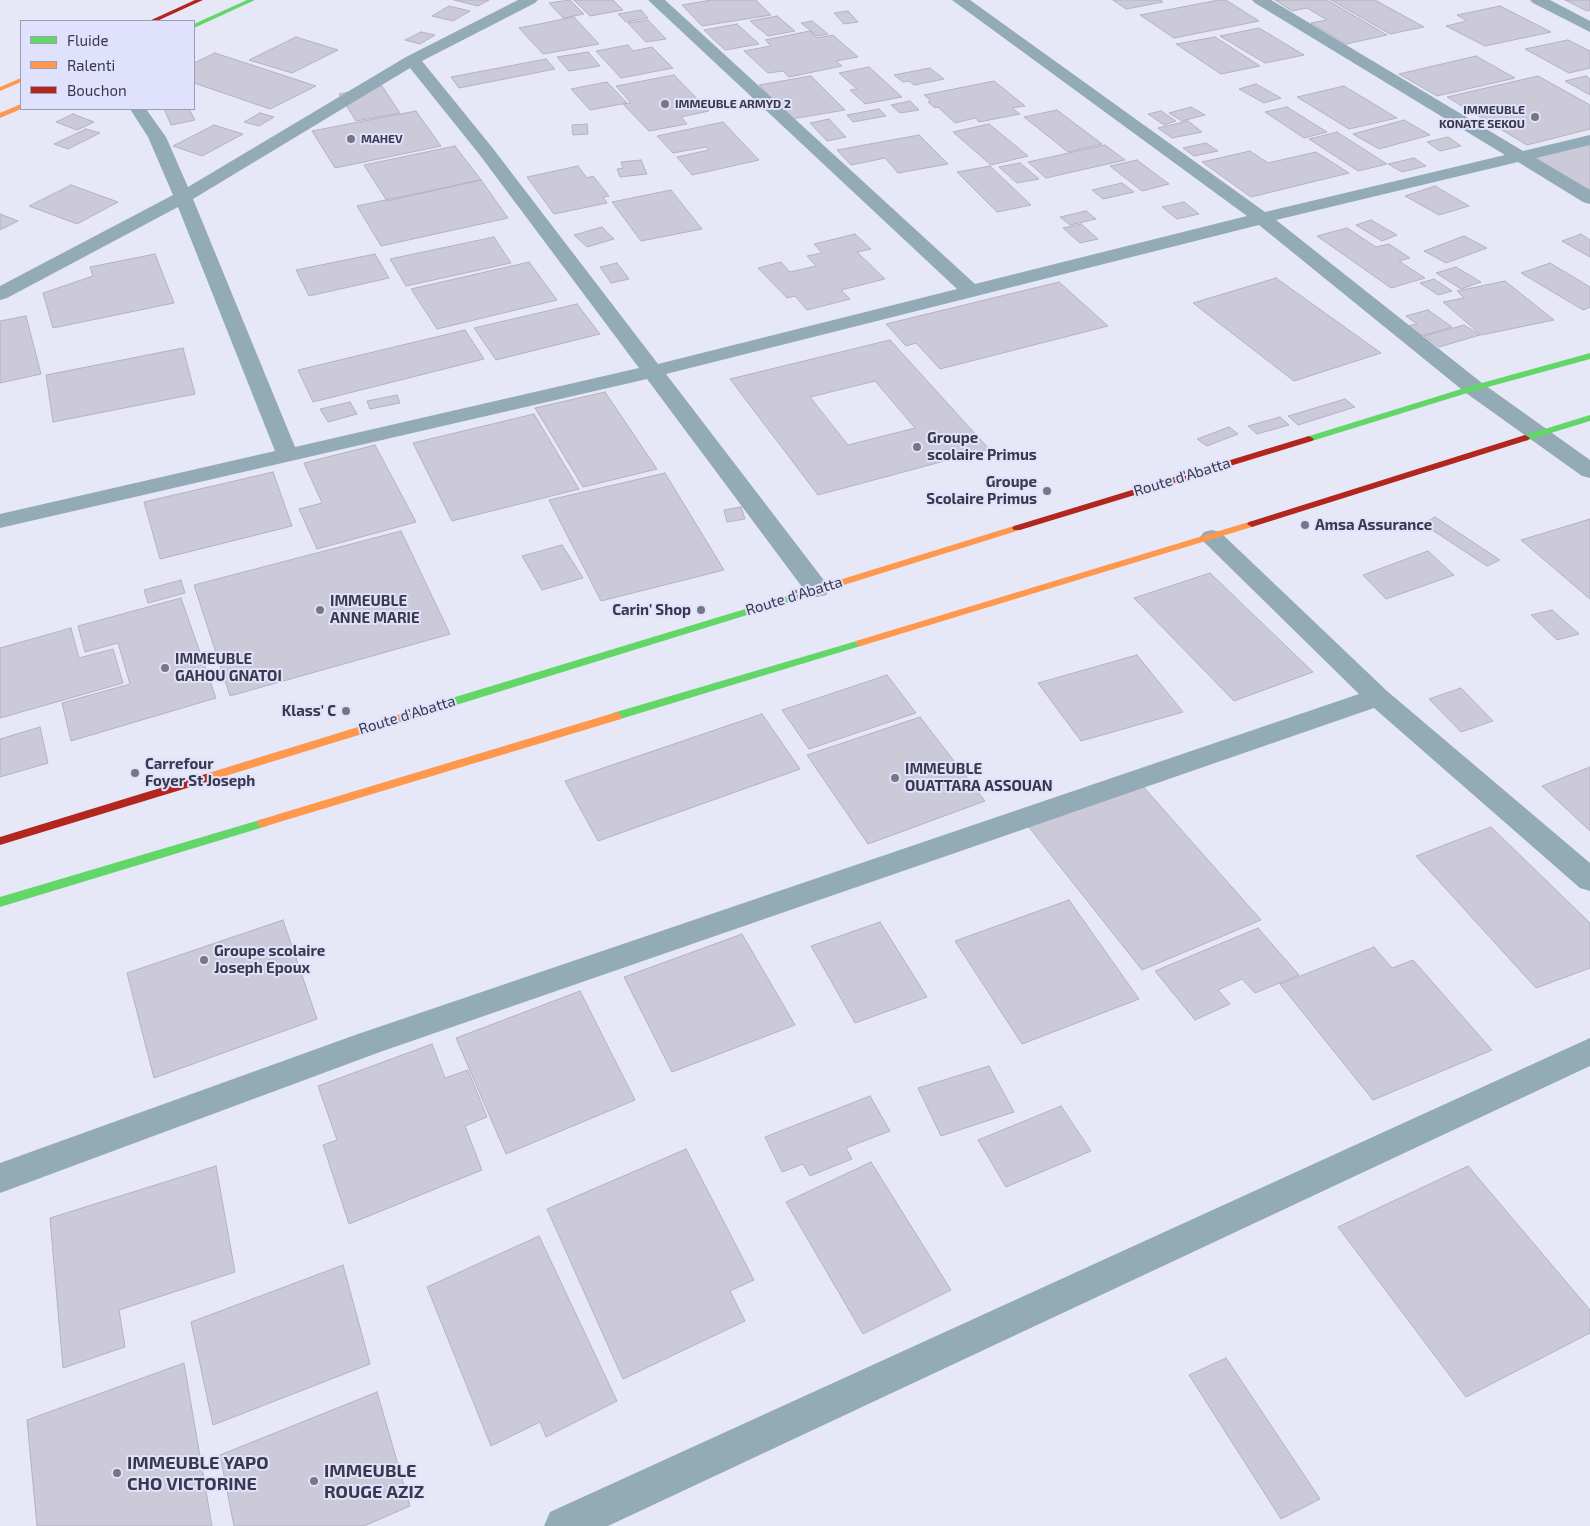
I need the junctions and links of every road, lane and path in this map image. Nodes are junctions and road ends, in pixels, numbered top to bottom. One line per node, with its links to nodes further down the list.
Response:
1 (200, 0): 8 (street)
2 (252, 0): 9 (street)
3 (530, 0): 11 (street)
4 (656, 0): 22 (street)
5 (960, 0): 21 (street)
6 (1260, 0): 18 (street)
7 (1538, 0): 10 (street)
8 (154, 20)
9 (195, 26)
10 (1590, 27)
11 (412, 60): 19 (street); 25 (street)
12 (20, 80): 13 (street)
13 (0, 89)
14 (20, 106): 16 (street)
15 (139, 110): 19 (street)
16 (0, 116)
17 (1590, 140): 18 (street)
18 (1522, 157): 20 (street); 21 (street)
19 (184, 197): 23 (street); 29 (street)
20 (1590, 198)
21 (1262, 218): 22 (street); 26 (street)
22 (971, 291): 25 (street)
23 (0, 294)
24 (1590, 356): 26 (street, Route d'Abatta)
25 (654, 371): 29 (street); 33 (street)
26 (1474, 388): 28 (street); 33 (street, Route d'Abatta)
27 (1590, 418): 28 (street)
28 (1538, 434): 30 (street); 32 (street)
29 (287, 454): 31 (street)
30 (1590, 471)
31 (0, 522)
32 (1212, 537): 34 (street); 37 (street)
33 (818, 589): 35 (street, Route d'Abatta)
34 (1378, 697): 36 (street); 39 (street)
35 (0, 841)
36 (1590, 880)
37 (0, 902)
38 (1590, 1051): 40 (street)
39 (0, 1178)
40 (564, 1526)

